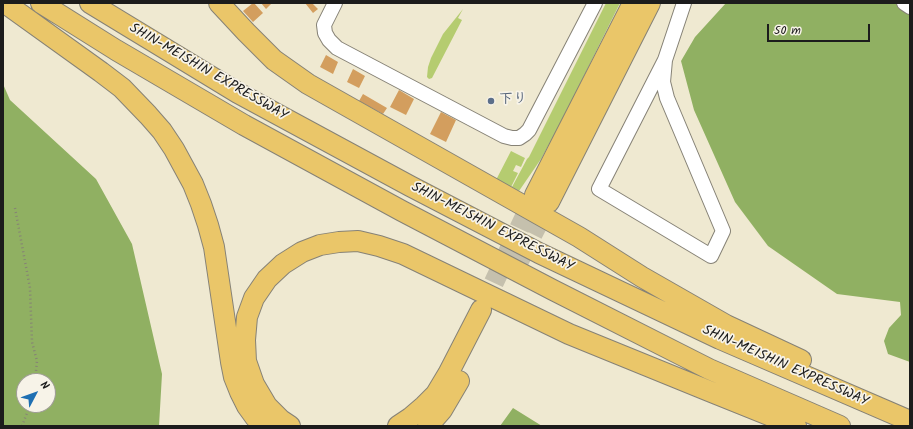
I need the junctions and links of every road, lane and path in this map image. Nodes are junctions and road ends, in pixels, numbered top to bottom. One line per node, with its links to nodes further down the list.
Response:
1 (5, 3): 18 (highway)
2 (41, 3): 23 (highway, SHIN-MEISHIN EXPRESSWAY)
3 (90, 3): 16 (highway, SHIN-MEISHIN EXPRESSWAY)
4 (219, 3): 16 (highway)
5 (335, 3): 6 (street)
6 (595, 3)
7 (634, 3): 8 (highway)
8 (650, 3)
9 (684, 3): 12 (street)
10 (904, 3): 11 (street)
11 (910, 7)
12 (665, 60): 12 (street)
13 (15, 208): 14 (path)
14 (36, 373)
15 (27, 413): 17 (path)
16 (906, 419)
17 (22, 426)
18 (263, 426)
19 (290, 426): 22 (highway)
20 (398, 426): 21 (highway)
21 (428, 426)
22 (796, 426)
23 (840, 426)

